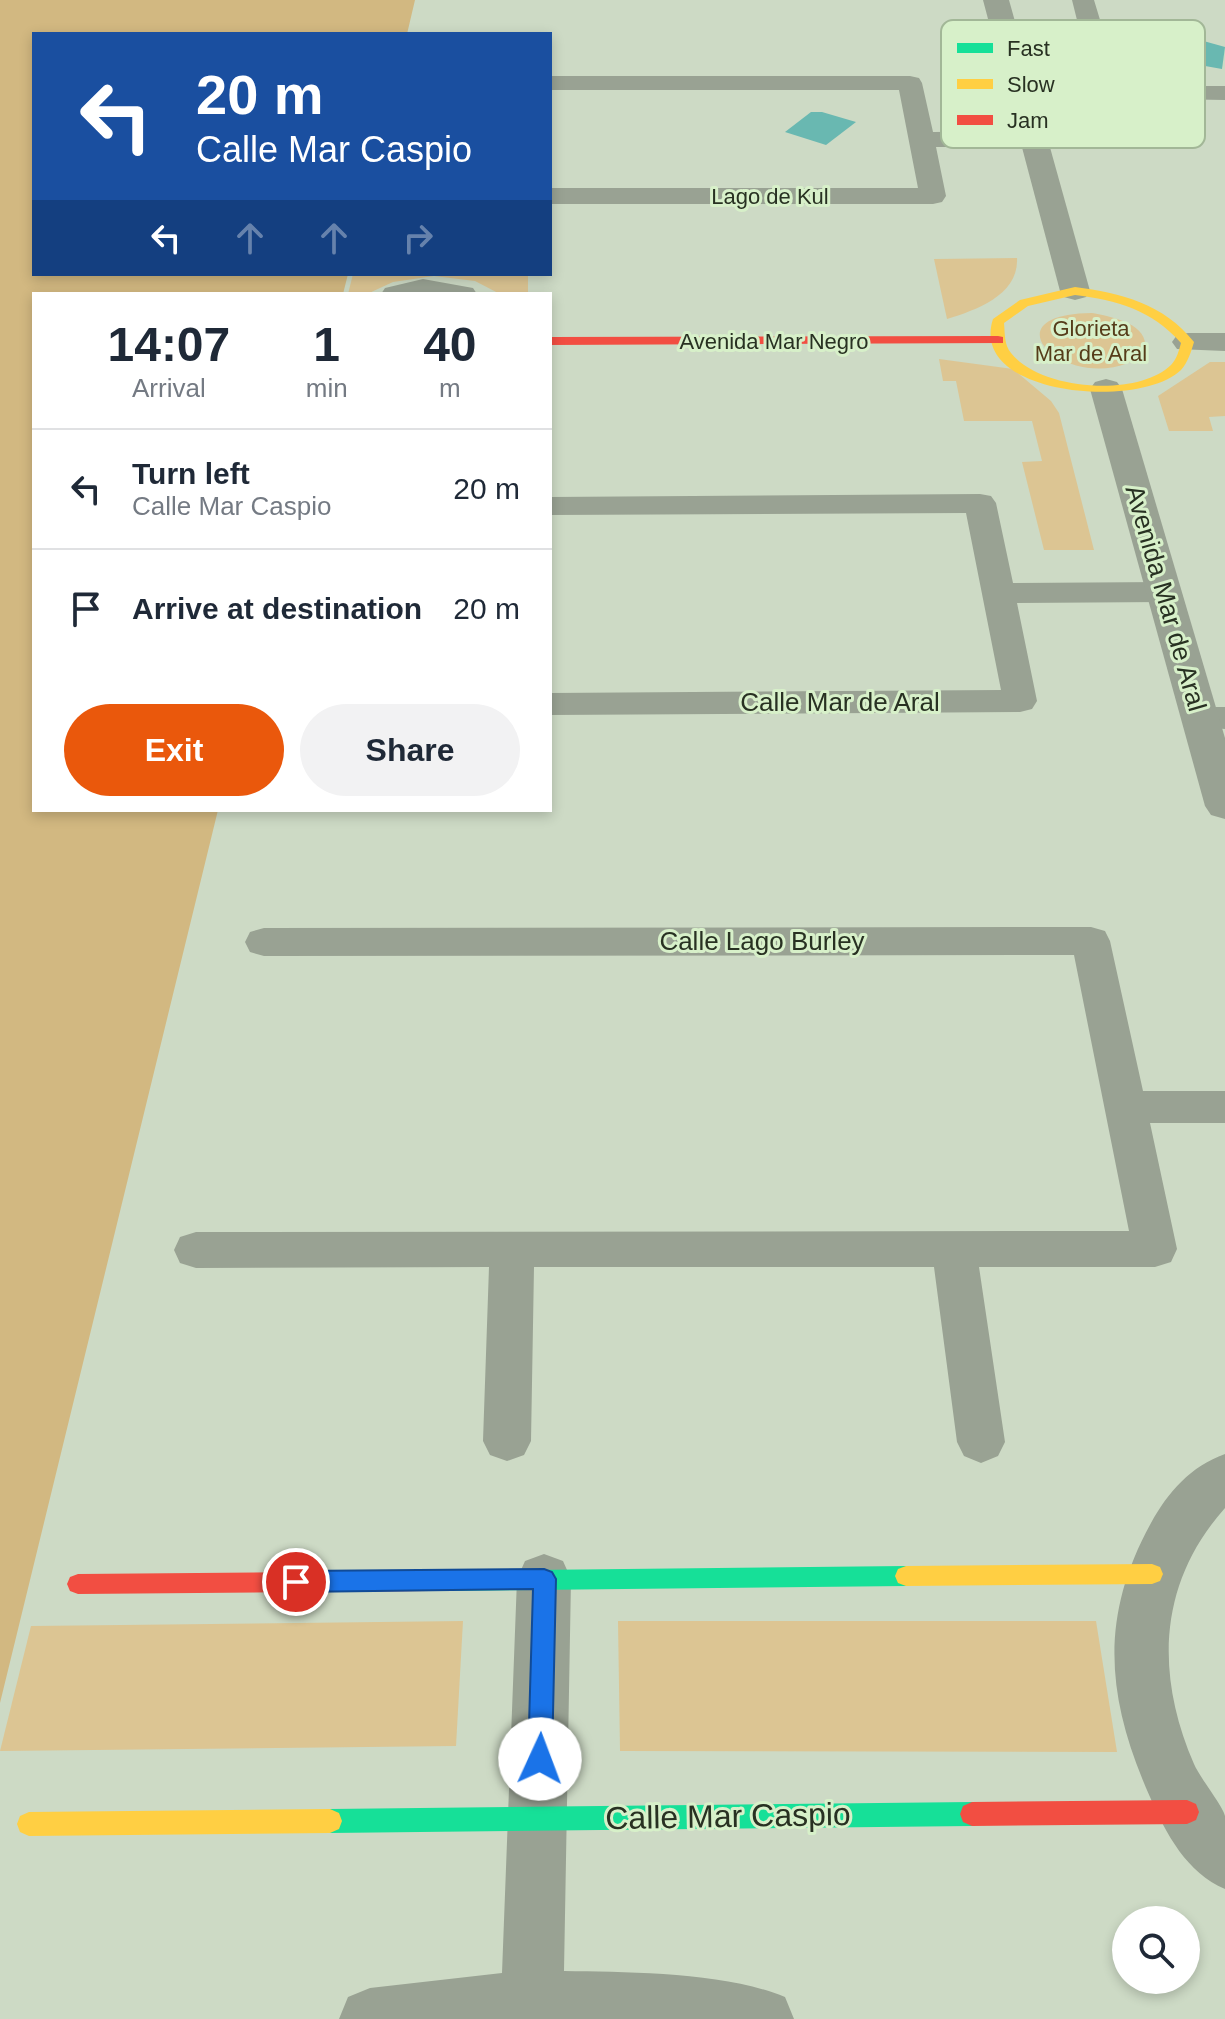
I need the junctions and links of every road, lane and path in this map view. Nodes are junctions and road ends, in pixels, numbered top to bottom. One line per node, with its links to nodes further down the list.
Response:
1 (996, 0): 3 (street)
2 (1083, 0): 4 (lane)
3 (1002, 20)
4 (1089, 20)
5 (552, 83): 6 (lane, Lago de Kul)
6 (921, 140): 7 (lane); 9 (lane, Lago de Kul)
7 (941, 140)
8 (1036, 148): 10 (street)
9 (552, 196)
10 (1075, 291): 13 (street); 15 (street)
11 (405, 292): 12 (street)
12 (449, 292)
13 (998, 340): 14 (street, Avenida Mar Negro); 17 (street)
14 (552, 341)
15 (1188, 342): 16 (street); 17 (street)
16 (1225, 342)
17 (1106, 389): 19 (street, Avenida Mar de Aral)
18 (552, 506): 20 (lane, Calle Mar de Aral)
19 (1164, 592): 20 (lane); 22 (street, Avenida Mar de Aral)
20 (998, 593): 21 (lane, Calle Mar de Aral)
21 (552, 704)
22 (1212, 718): 23 (street, Avenida Mar de Aral)
23 (1225, 806)
24 (264, 942): 25 (lane, Calle Lago Burley)
25 (1125, 1107): 26 (lane); 28 (lane, Calle Lago Burley)
26 (1225, 1107)
27 (512, 1249): 28 (lane, Calle Lago Burley); 29 (lane, Calle Lago Burley); 30 (lane)
28 (954, 1249): 31 (lane)
29 (196, 1250)
30 (507, 1441)
31 (981, 1442)
32 (1225, 1477): 33 (street)
33 (1152, 1574): 34 (street); 36 (street)
34 (544, 1579): 35 (street); 37 (street)
35 (78, 1584)
36 (1187, 1812): 37 (street, Calle Mar Caspio); 39 (street)
37 (538, 1818): 38 (street, Calle Mar Caspio); 40 (street)
38 (29, 1824)
39 (1225, 1859)
40 (532, 2003): 41 (street); 42 (street)
41 (370, 2019)
42 (763, 2019)

